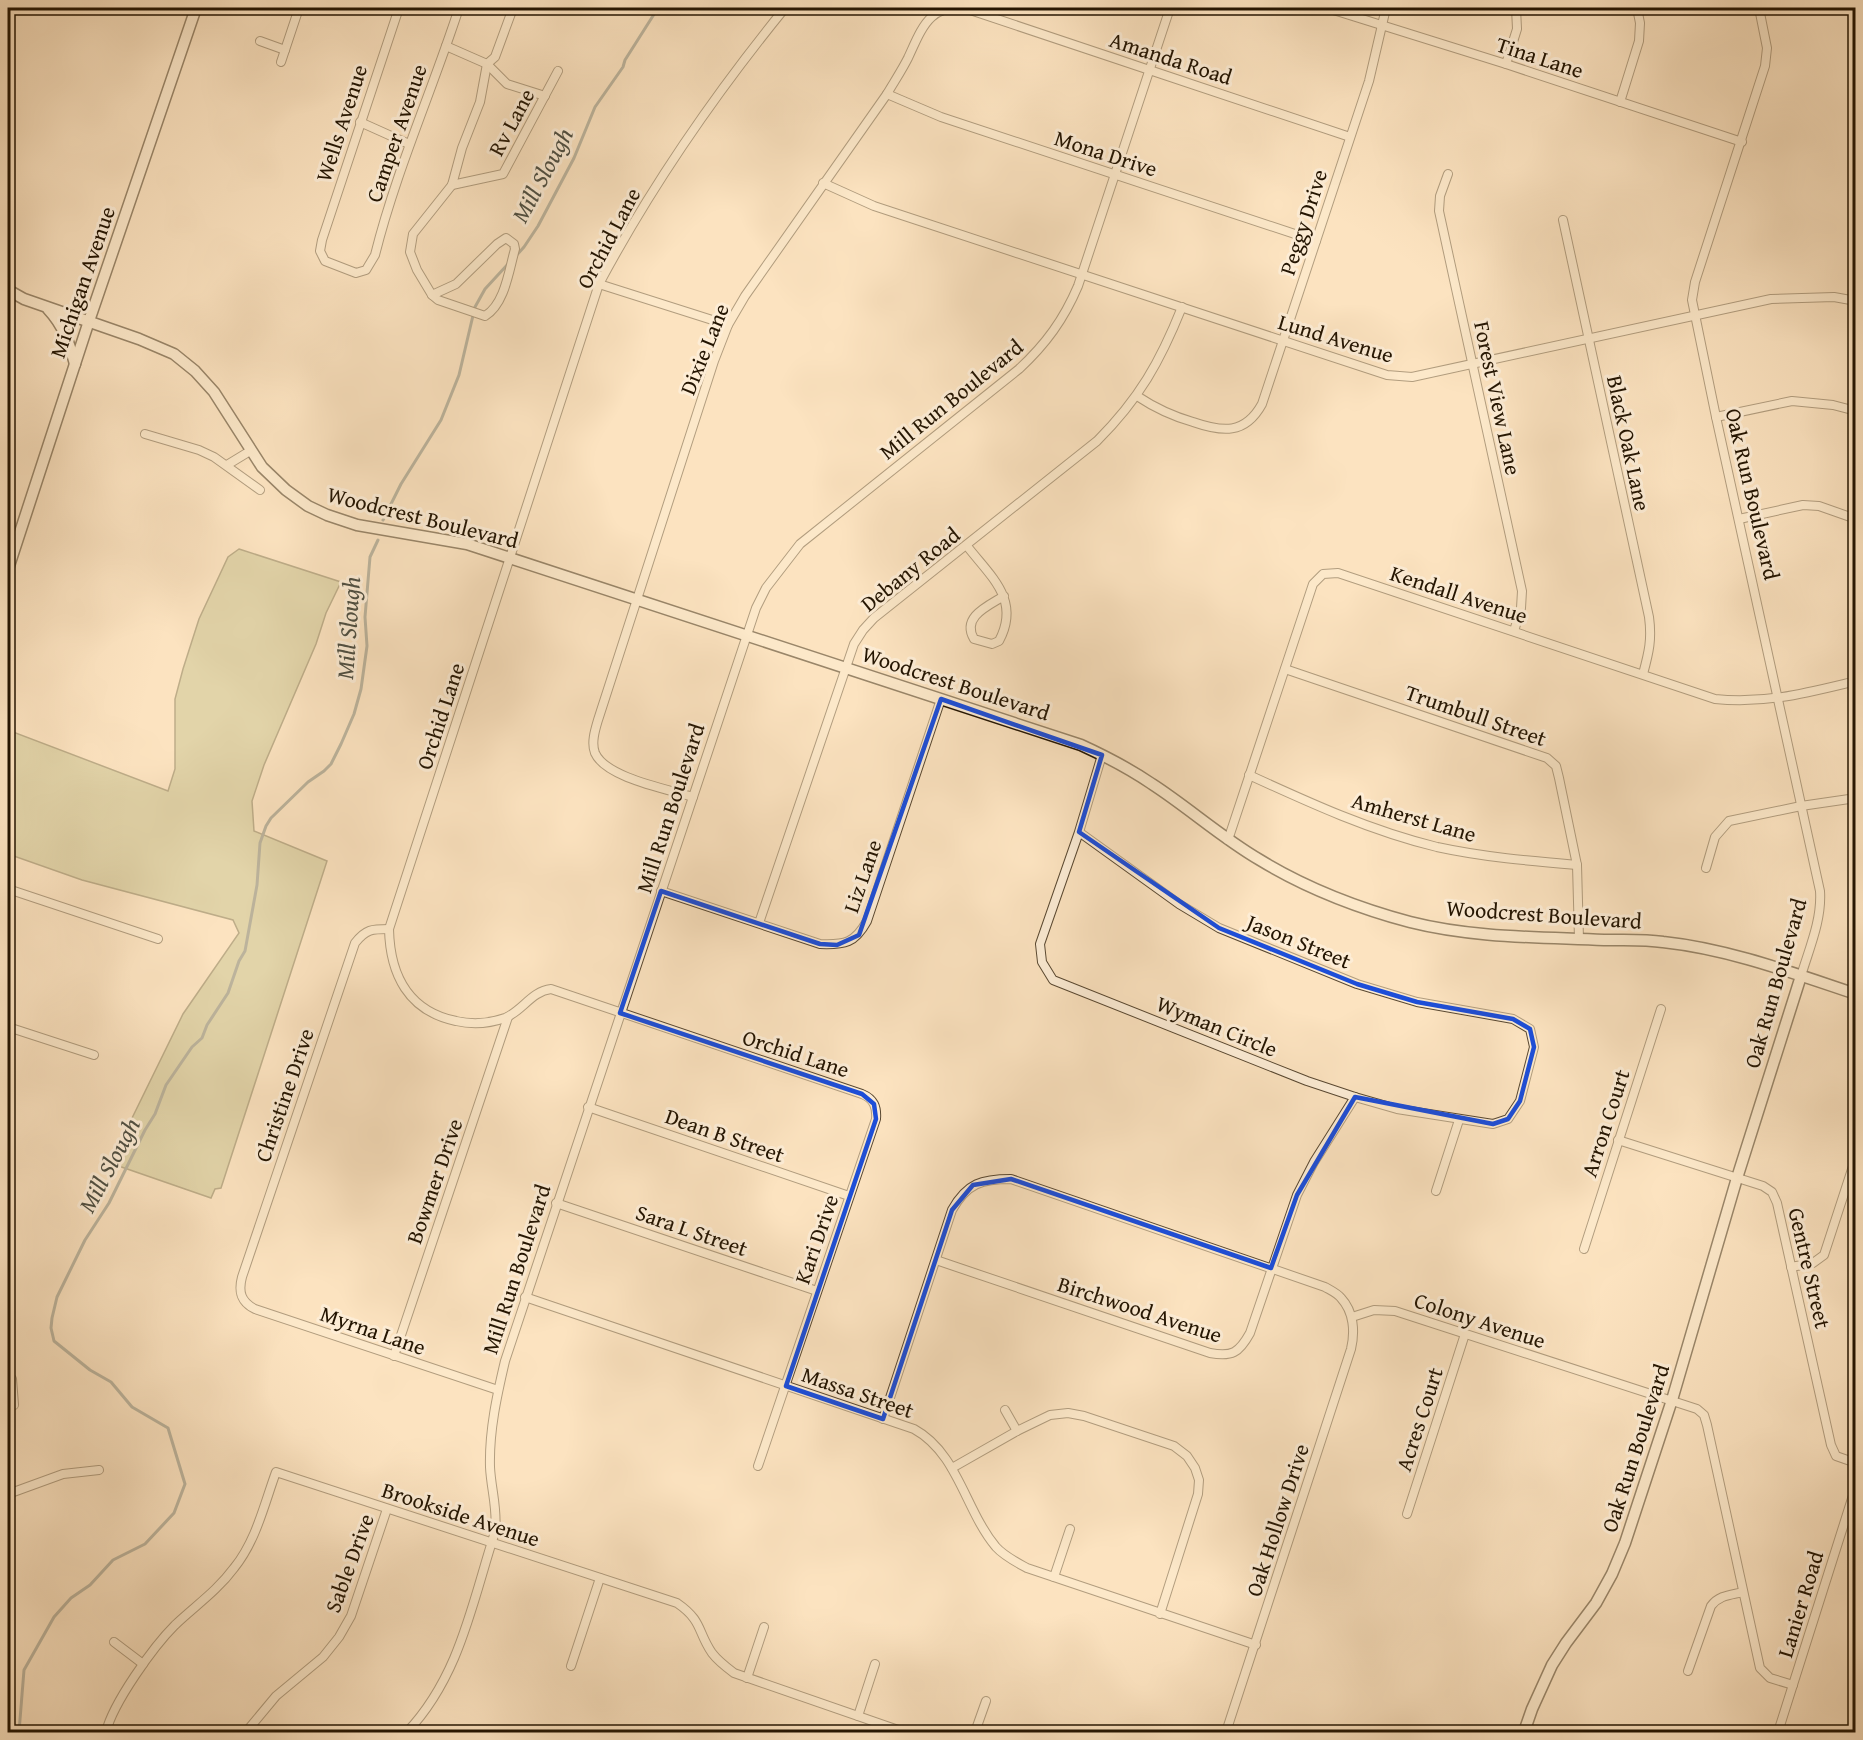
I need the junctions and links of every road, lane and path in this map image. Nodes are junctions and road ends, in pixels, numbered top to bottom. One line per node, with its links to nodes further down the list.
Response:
1 (196, 8): 45 (street, Michigan Avenue)
2 (299, 8): 17 (street)
3 (399, 8): 26 (street, Wells Avenue)
4 (459, 8): 16 (street, Camper Avenue)
5 (513, 8): 19 (street)
6 (785, 8): 38 (street, Orchid Lane)
7 (1170, 8): 21 (street, Mill Run Boulevard)
8 (1327, 8): 14 (street, Tina Lane)
9 (1386, 8): 14 (street, Peggy Drive)
10 (1516, 8): 20 (street)
11 (1637, 8): 25 (street)
12 (1759, 8): 28 (street, Oak Run Boulevard)
13 (945, 9): 21 (street, Amanda Road); 23 (street, Dixie Lane)
14 (1382, 25): 20 (street, Tina Lane); 27 (street, Peggy Drive)
15 (260, 42): 17 (street)
16 (446, 46): 19 (street); 29 (street, Camper Avenue)
17 (285, 50): 18 (street)
18 (281, 62)
19 (487, 64): 24 (street); 33 (street)
20 (1506, 64): 25 (street, Tina Lane)
21 (1150, 69): 27 (street, Amanda Road); 31 (street, Mill Run Boulevard)
22 (558, 71): 24 (street, Rv Lane)
23 (887, 94): 31 (street, Mona Drive); 32 (street, Dixie Lane)
24 (544, 96): 33 (street, Rv Lane)
25 (1620, 102): 28 (street, Tina Lane)
26 (360, 122): 29 (street); 36 (street, Wells Avenue)
27 (1350, 137): 35 (street, Peggy Drive)
28 (1742, 142): 44 (street, Oak Run Boulevard)
29 (409, 144): 36 (street, Camper Avenue)
30 (1448, 174): 50 (street, Forest View Lane)
31 (1115, 175): 35 (street, Mona Drive); 37 (street, Mill Run Boulevard)
32 (823, 183): 37 (street, Lund Avenue); 46 (street, Dixie Lane)
33 (452, 185): 40 (street)
34 (1563, 220): 47 (street, Black Oak Lane)
35 (1316, 241): 48 (street, Peggy Drive)
36 (366, 270)
37 (1082, 274): 43 (street, Lund Avenue); 66 (street, Mill Run Boulevard)
38 (599, 284): 46 (street); 61 (street, Orchid Lane)
39 (8, 290): 42 (street, Woodcrest Boulevard)
40 (432, 295): 40 (street)
41 (1856, 301): 44 (street, Lund Avenue)
42 (46, 306): 45 (street, Woodcrest Boulevard); 49 (street)
43 (1182, 307): 48 (street, Lund Avenue); 51 (street, Debany Road)
44 (1695, 315): 47 (street, Lund Avenue); 53 (street, Oak Run Boulevard)
45 (89, 321): 49 (street, Michigan Avenue); 55 (street, Woodcrest Boulevard)
46 (728, 325): 64 (street, Dixie Lane)
47 (1588, 338): 50 (street, Lund Avenue); 69 (street, Black Oak Lane)
48 (1282, 340): 50 (street, Lund Avenue); 51 (street, Peggy Drive)
49 (75, 364): 62 (street, Michigan Avenue)
50 (1472, 364): 65 (street, Forest View Lane)
51 (1137, 396): 60 (street, Debany Road)
52 (1856, 411): 53 (street)
53 (1716, 417): 58 (street, Oak Run Boulevard)
54 (145, 434): 56 (street)
55 (250, 451): 56 (street); 61 (street, Woodcrest Boulevard)
56 (227, 465): 57 (street)
57 (260, 490)
58 (1739, 519): 59 (street); 72 (street, Oak Run Boulevard)
59 (1856, 519)
60 (967, 546): 63 (street); 67 (street, Debany Road)
61 (510, 558): 64 (street, Woodcrest Boulevard); 85 (street, Orchid Lane)
62 (8, 569)
63 (1004, 596): 63 (street)
64 (636, 600): 66 (street, Woodcrest Boulevard); 75 (street, Dixie Lane)
65 (1514, 631): 68 (street, Kendall Avenue); 69 (street, Kendall Avenue)
66 (746, 635): 67 (street, Woodcrest Boulevard); 75 (street, Mill Run Boulevard)
67 (846, 668): 71 (street, Woodcrest Boulevard); 84 (street, Debany Road)
68 (1285, 669): 74 (street, Kendall Avenue); 80 (street, Trumbull Street)
69 (1643, 674): 72 (street, Kendall Avenue)
70 (1856, 681): 72 (street, Kendall Avenue)
71 (942, 699): 73 (street, Woodcrest Boulevard); 84 (street, Liz Lane)
72 (1778, 699): 77 (street, Oak Run Boulevard)
73 (1102, 755): 78 (street, Wyman Circle); 79 (street, Woodcrest Boulevard)
74 (1249, 775): 79 (street, Kendall Avenue); 80 (street, Amherst Lane)
75 (693, 797): 83 (street, Mill Run Boulevard)
76 (1856, 798): 77 (street)
77 (1801, 806): 81 (street); 88 (street, Oak Run Boulevard)
78 (1078, 832): 94 (street, Jason Street); 96 (street, Wyman Circle)
79 (1228, 840): 87 (street, Woodcrest Boulevard)
80 (1577, 865): 87 (street, Trumbull Street)
81 (1706, 868)
82 (8, 889): 86 (street)
83 (661, 891): 84 (street, Liz Lane); 91 (street, Mill Run Boulevard)
84 (759, 923)
85 (389, 929): 92 (street, Orchid Lane); 111 (street, Christine Drive)
86 (158, 939)
87 (1579, 939): 88 (street, Woodcrest Boulevard)
88 (1801, 976): 89 (street, Woodcrest Boulevard); 102 (street, Oak Run Boulevard)
89 (1856, 994)
90 (1661, 1009): 100 (street, Arron Court)
91 (620, 1013): 92 (street, Orchid Lane); 97 (street, Orchid Lane); 98 (street, Mill Run Boulevard)
92 (508, 1017): 115 (street, Bowmer Drive)
93 (8, 1027): 95 (street)
94 (1530, 1029): 99 (street, Wyman Circle)
95 (94, 1055)
96 (1355, 1097): 99 (street, Wyman Circle); 109 (street, Birchwood Avenue)
97 (874, 1104): 104 (street, Kari Drive)
98 (588, 1107): 104 (street, Dean B Street); 105 (street, Mill Run Boulevard)
99 (1458, 1120): 103 (street)
100 (1618, 1140): 102 (street, Gentre Street); 106 (street, Arron Court)
101 (1856, 1156): 108 (street)
102 (1737, 1178): 108 (street, Gentre Street); 119 (street, Oak Run Boulevard)
103 (1436, 1191)
104 (849, 1196): 110 (street, Kari Drive)
105 (556, 1203): 110 (street, Sara L Street); 112 (street, Mill Run Boulevard)
106 (1584, 1249)
107 (936, 1260): 109 (street); 109 (street, Birchwood Avenue); 122 (street)
108 (1791, 1267): 124 (street, Gentre Street)
109 (1271, 1268): 113 (street)
110 (817, 1291): 117 (street, Kari Drive)
111 (241, 1297): 115 (street, Myrna Lane)
112 (525, 1297): 117 (street, Massa Street); 118 (street, Mill Run Boulevard)
113 (1352, 1317): 114 (street, Colony Avenue); 140 (street, Oak Hollow Drive)
114 (1465, 1334): 119 (street, Colony Avenue); 131 (street, Acres Court)
115 (394, 1356): 118 (street, Myrna Lane)
116 (8, 1373): 120 (street)
117 (786, 1386): 122 (street, Massa Street); 125 (street, Kari Drive)
118 (498, 1390): 133 (street, Mill Run Boulevard)
119 (1672, 1400): 136 (street, Colony Avenue); 155 (street, Oak Run Boulevard)
120 (14, 1405)
121 (1005, 1410): 123 (street)
122 (884, 1419): 126 (street, Massa Street)
123 (1017, 1431): 126 (street); 137 (street)
124 (1856, 1463)
125 (758, 1466)
126 (952, 1468): 134 (street, Massa Street)
127 (99, 1470): 129 (street)
128 (1856, 1486): 146 (street, Lanier Road)
129 (8, 1494)
130 (387, 1509): 133 (street, Brookside Avenue); 141 (street, Brookside Avenue); 150 (street, Sable Drive)
131 (1407, 1514)
132 (1070, 1529): 134 (street)
133 (492, 1542): 135 (street, Brookside Avenue); 151 (street, Mill Run Boulevard)
134 (1054, 1577): 137 (street, Massa Street)
135 (600, 1578): 143 (street); 145 (street, Brookside Avenue)
136 (1743, 1592): 144 (street); 146 (street, Colony Avenue)
137 (1160, 1614): 140 (street, Massa Street)
138 (764, 1627): 145 (street)
139 (114, 1642): 141 (street)
140 (1256, 1645): 154 (street, Oak Hollow Drive)
141 (143, 1664): 149 (street, Brookside Avenue)
142 (875, 1664): 148 (street)
143 (571, 1666)
144 (1689, 1671)
145 (747, 1678): 148 (street, Brookside Avenue)
146 (1793, 1685): 156 (street, Lanier Road)
147 (986, 1701): 153 (street)
148 (858, 1716): 152 (street, Brookside Avenue)
149 (106, 1732)
150 (246, 1732)
151 (409, 1732)
152 (904, 1732)
153 (975, 1732)
154 (1226, 1732)
155 (1524, 1732)
156 (1778, 1732)

